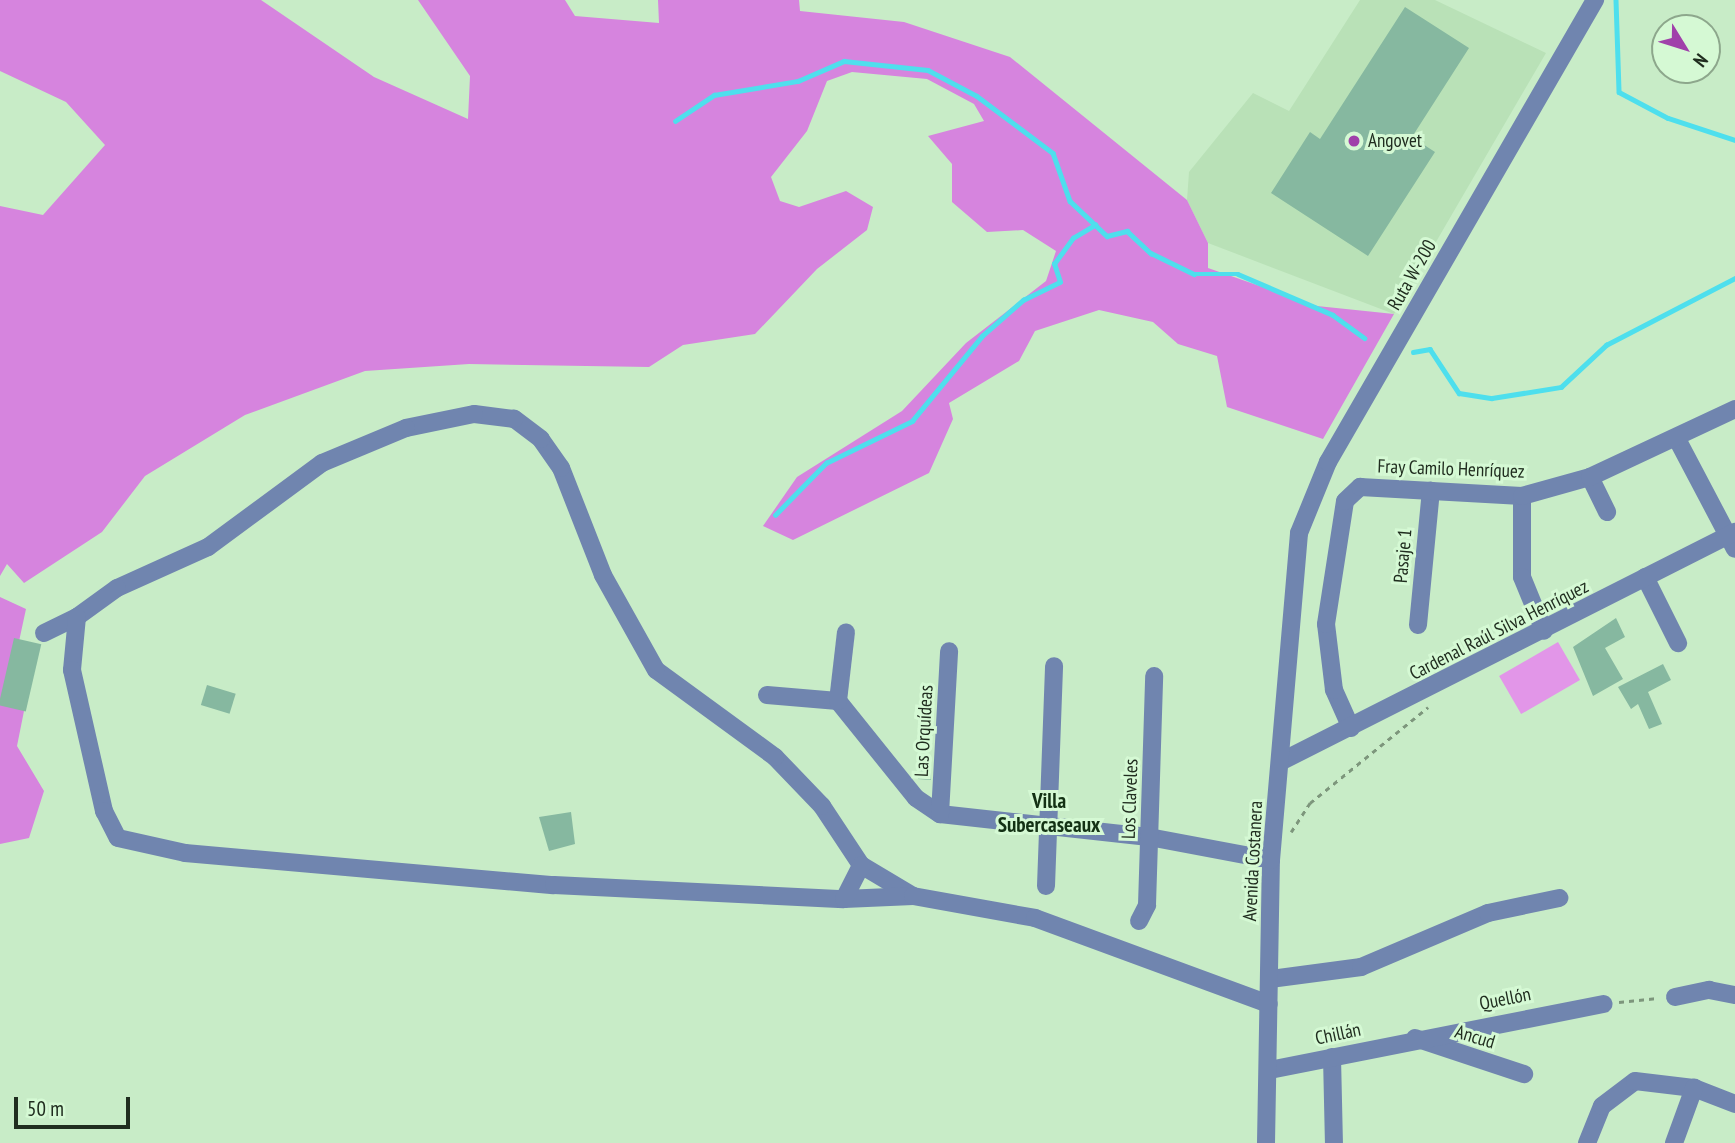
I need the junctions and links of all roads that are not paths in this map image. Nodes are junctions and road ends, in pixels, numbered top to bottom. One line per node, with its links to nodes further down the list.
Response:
1 (1595, 0): 10 (street, Ruta W-200)
2 (1735, 409): 3 (street, Fray Camilo Henríquez)
3 (1677, 439): 4 (street, Fray Camilo Henríquez); 8 (street)
4 (1591, 477): 6 (street, Fray Camilo Henríquez); 7 (street)
5 (1431, 491): 6 (street, Fray Camilo Henríquez); 12 (street, Pasaje 1); 22 (street, Fray Camilo Henríquez)
6 (1522, 496): 13 (street)
7 (1607, 512)
8 (1733, 539): 9 (street, Cardenal Raúl Silva Henríquez)
9 (1645, 577): 13 (street, Cardenal Raúl Silva Henríquez); 16 (street)
10 (1291, 582): 23 (street, Avenida Costanera)
11 (77, 617): 14 (street); 28 (street); 31 (street)
12 (1418, 625)
13 (1544, 631): 22 (street, Cardenal Raúl Silva Henríquez)
14 (44, 632)
15 (846, 632): 21 (street)
16 (1678, 643)
17 (949, 651): 24 (street, Las Orquídeas)
18 (1054, 666): 25 (street)
19 (1154, 676): 26 (street, Los Claveles)
20 (767, 695): 21 (street)
21 (838, 701): 24 (street)
22 (1350, 728): 23 (street, Cardenal Raúl Silva Henríquez)
23 (1282, 761): 27 (street, Avenida Costanera)
24 (940, 814): 25 (street)
25 (1049, 826): 26 (street); 29 (street)
26 (1149, 837): 27 (street); 33 (street, Los Claveles)
27 (1271, 860): 34 (street, Avenida Costanera)
28 (862, 865): 30 (street); 31 (street)
29 (1046, 886)
30 (913, 895): 31 (street); 37 (street)
31 (844, 898)
32 (1559, 898): 34 (street)
33 (1139, 921)
34 (1270, 979): 37 (street, Avenida Costanera)
35 (1735, 995): 36 (street)
36 (1675, 997)
37 (1269, 1004): 41 (street, Avenida Costanera)
38 (1604, 1004): 39 (street, Quellón)
39 (1415, 1038): 40 (street, Chillán); 42 (street, Ancud)
40 (1332, 1057): 41 (street, Chillán); 46 (street)
41 (1270, 1070): 45 (street, Avenida Costanera)
42 (1524, 1074)
43 (1694, 1088): 44 (street); 47 (street); 48 (street)
44 (1735, 1104)
45 (1266, 1143)
46 (1335, 1143)
47 (1587, 1143)
48 (1674, 1143)

